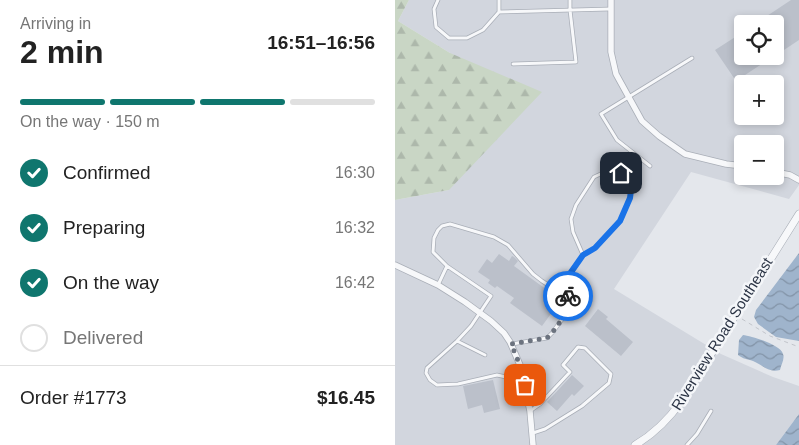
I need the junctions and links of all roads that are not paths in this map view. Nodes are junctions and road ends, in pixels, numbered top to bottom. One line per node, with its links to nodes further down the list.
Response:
1 (438, 0): 7 (lane)
2 (499, 0): 7 (lane)
3 (570, 0): 6 (lane)
4 (611, 0): 5 (street)
5 (611, 9): 6 (lane); 10 (street)
6 (570, 10): 7 (lane); 9 (lane)
7 (499, 12)
8 (692, 58): 10 (lane)
9 (513, 64)
10 (629, 97): 11 (street); 12 (lane)
11 (734, 165)
12 (649, 166)
13 (784, 174): 14 (street)
14 (799, 180)
15 (799, 214): 29 (street, Riverview Road Southeast)
16 (583, 255): 16 (lane); 20 (lane)
17 (395, 265): 19 (street)
18 (447, 266): 19 (lane); 20 (lane); 21 (lane)
19 (438, 285): 21 (street)
20 (567, 290): 23 (lane)
21 (480, 313): 22 (lane); 23 (street)
22 (457, 341): 24 (lane); 25 (lane)
23 (511, 344): 25 (street)
24 (485, 355)
25 (525, 388): 26 (street)
26 (529, 411): 28 (street); 28 (lane)
27 (711, 411): 31 (lane)
28 (532, 434): 30 (street)
29 (638, 444)
30 (533, 445)
31 (687, 445)

